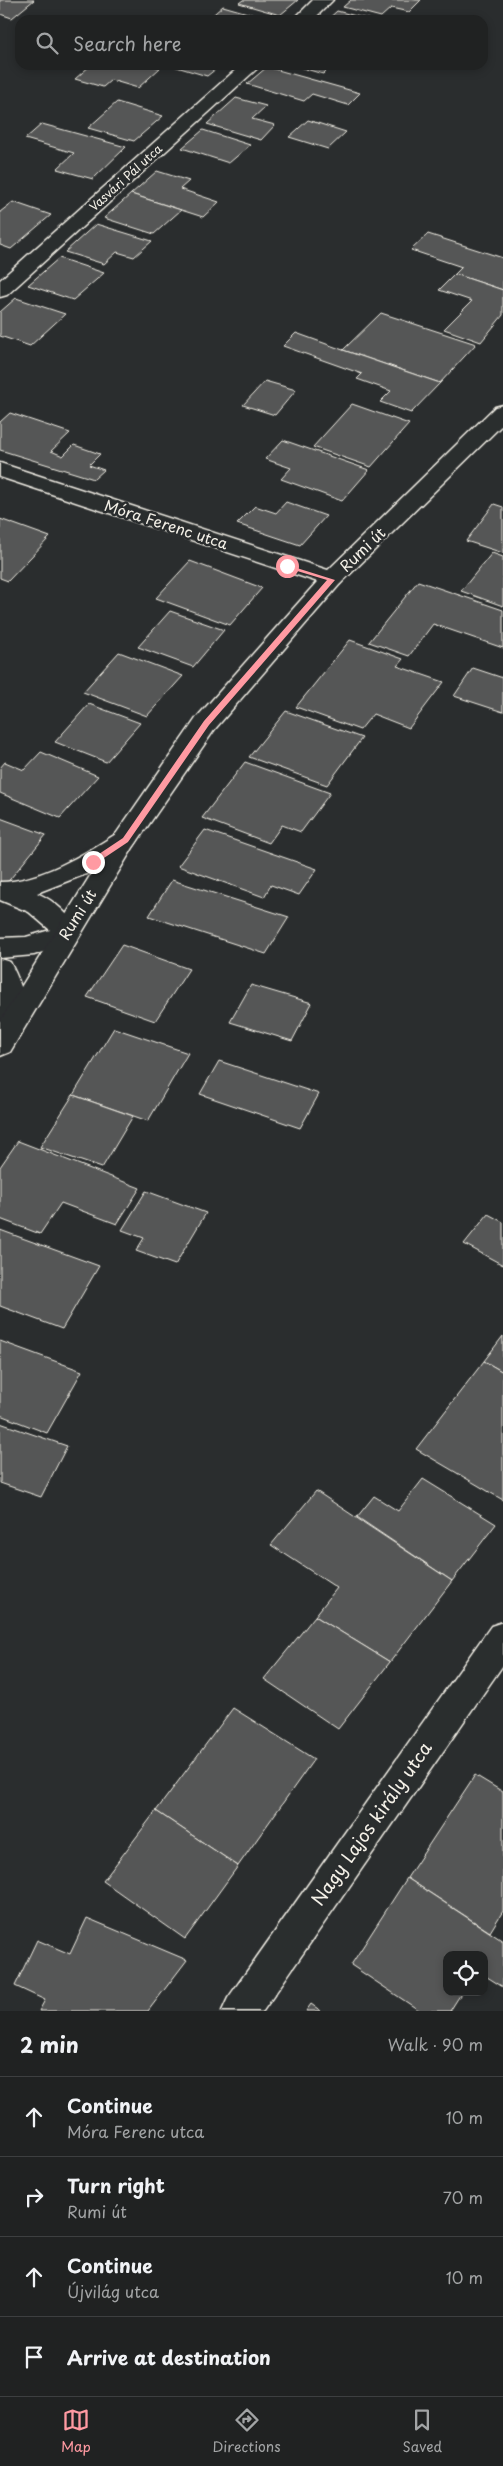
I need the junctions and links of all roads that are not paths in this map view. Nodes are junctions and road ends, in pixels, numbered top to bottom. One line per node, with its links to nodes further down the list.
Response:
1 (324, 0): 2 (street)
2 (308, 15)
3 (246, 70): 4 (street, Vasvári Pál utca)
4 (0, 291)
5 (503, 412): 7 (street, Rumi út)
6 (0, 470): 7 (street, Móra Ferenc utca)
7 (332, 580): 8 (street, Rumi út)
8 (125, 840): 9 (street); 10 (street, Rumi út)
9 (1, 891): 10 (street)
10 (66, 933): 11 (street); 13 (street, Rumi út)
11 (0, 948)
12 (0, 969): 13 (street)
13 (5, 1037)
14 (503, 1637): 15 (street, Nagy Lajos király utca)
15 (241, 2011)

